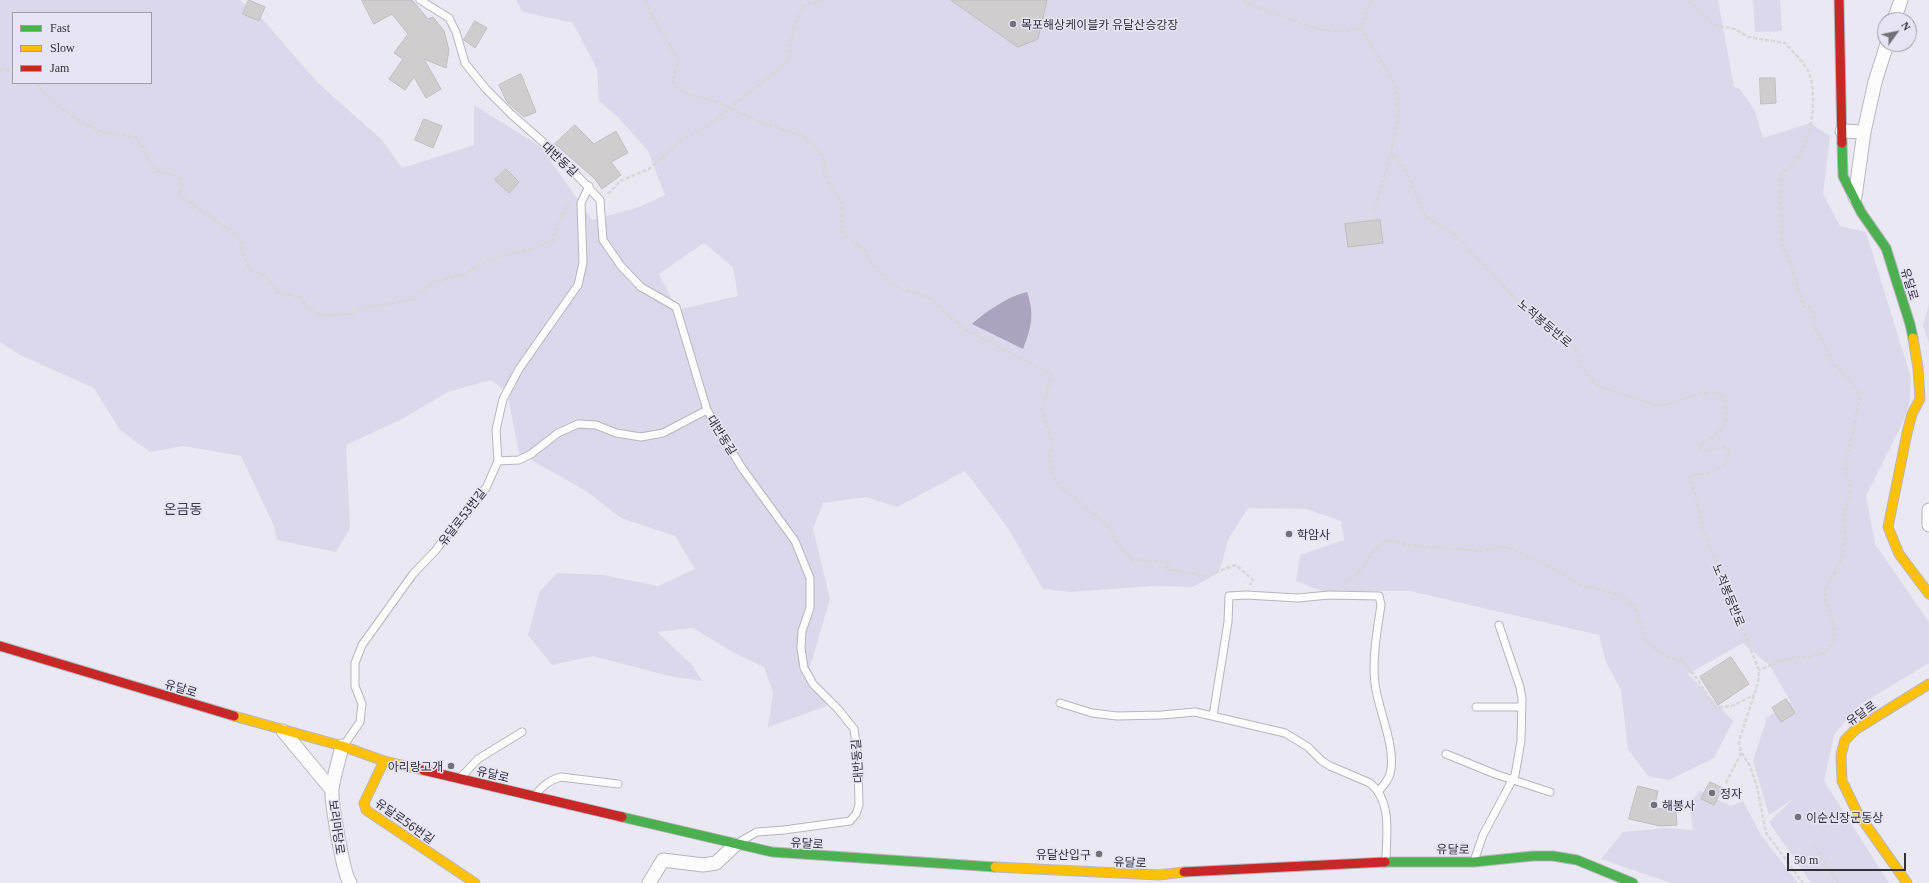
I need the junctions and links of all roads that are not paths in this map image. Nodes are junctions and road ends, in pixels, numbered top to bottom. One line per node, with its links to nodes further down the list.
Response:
1 (420, 0): 8 (lane, 대반동길)
2 (1839, 0): 6 (street, 유달로)
3 (1901, 0): 4 (street)
4 (1897, 12)
5 (1884, 52): 7 (street)
6 (1842, 131): 7 (street); 9 (street, 유달로)
7 (1864, 132): 9 (street)
8 (589, 186): 11 (lane, 대반동길); 12 (lane, 유달로53번길)
9 (1855, 197): 10 (street, 유달로)
10 (1925, 399): 15 (street, 유달로)
11 (707, 410): 12 (lane); 35 (lane, 대반동길)
12 (498, 461): 25 (lane, 유달로53번길)
13 (1929, 510): 14 (street)
14 (1929, 525)
15 (1929, 594)
16 (1499, 625): 21 (lane)
17 (0, 646): 23 (street, 유달로)
18 (1929, 684): 44 (street, 유달로)
19 (1060, 703): 22 (lane)
20 (1476, 707): 21 (lane)
21 (1522, 707): 29 (lane)
22 (1213, 716): 32 (lane); 32 (lane)
23 (283, 731): 25 (street, 유달로); 31 (street)
24 (522, 732): 28 (lane)
25 (342, 746): 27 (street, 유달로); 31 (street, 보리마당로)
26 (1446, 754): 29 (lane)
27 (384, 761): 28 (street, 유달로); 40 (street, 유달로56번길)
28 (459, 778): 34 (street, 유달로)
29 (1513, 779): 33 (lane); 37 (lane)
30 (618, 784): 34 (lane)
31 (332, 790): 39 (street, 보리마당로)
32 (1378, 792): 36 (lane)
33 (1550, 792)
34 (533, 796): 35 (street, 유달로)
35 (735, 844): 38 (street, 유달로); 41 (street)
36 (1386, 862): 37 (street, 유달로); 38 (street, 유달로)
37 (1474, 862): 43 (street, 유달로)
38 (1200, 870): 42 (street)
39 (350, 883)
40 (475, 883)
41 (649, 883)
42 (1209, 883)
43 (1633, 883)
44 (1907, 883)

